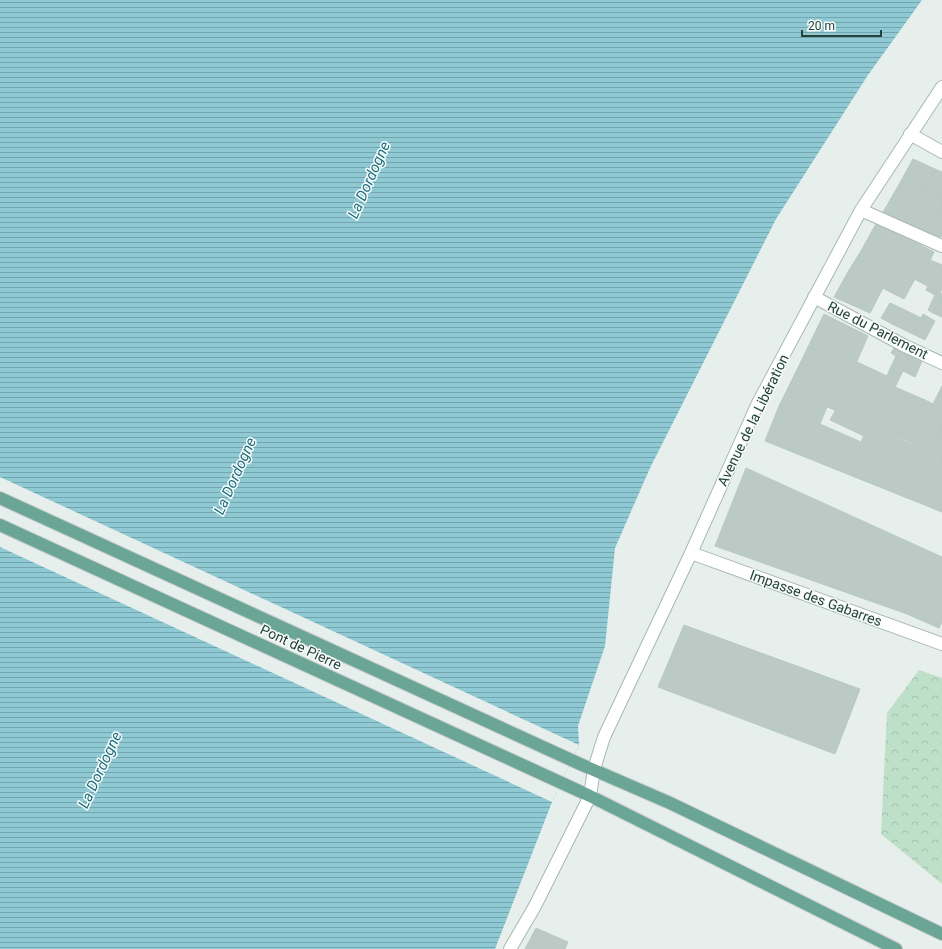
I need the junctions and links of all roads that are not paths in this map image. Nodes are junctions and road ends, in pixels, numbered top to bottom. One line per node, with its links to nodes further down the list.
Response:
1 (942, 88): 2 (street, Avenue de la Libération)
2 (910, 134): 3 (street); 4 (street, Avenue de la Libération)
3 (942, 152)
4 (860, 210): 5 (street); 6 (street, Avenue de la Libération)
5 (942, 246)
6 (814, 297): 7 (street, Rue du Parlement); 10 (street, Avenue de la Libération)
7 (942, 363)
8 (0, 498): 12 (main road)
9 (0, 525): 13 (main road, Pont de Pierre)
10 (691, 552): 11 (street, Impasse des Gabarres); 12 (street, Avenue de la Libération)
11 (942, 644)
12 (590, 768): 13 (street, Avenue de la Libération); 14 (main road)
13 (590, 796): 15 (street, Avenue de la Libération); 16 (main road, Pont de Pierre)
14 (942, 934)
15 (510, 949)
16 (896, 949)

